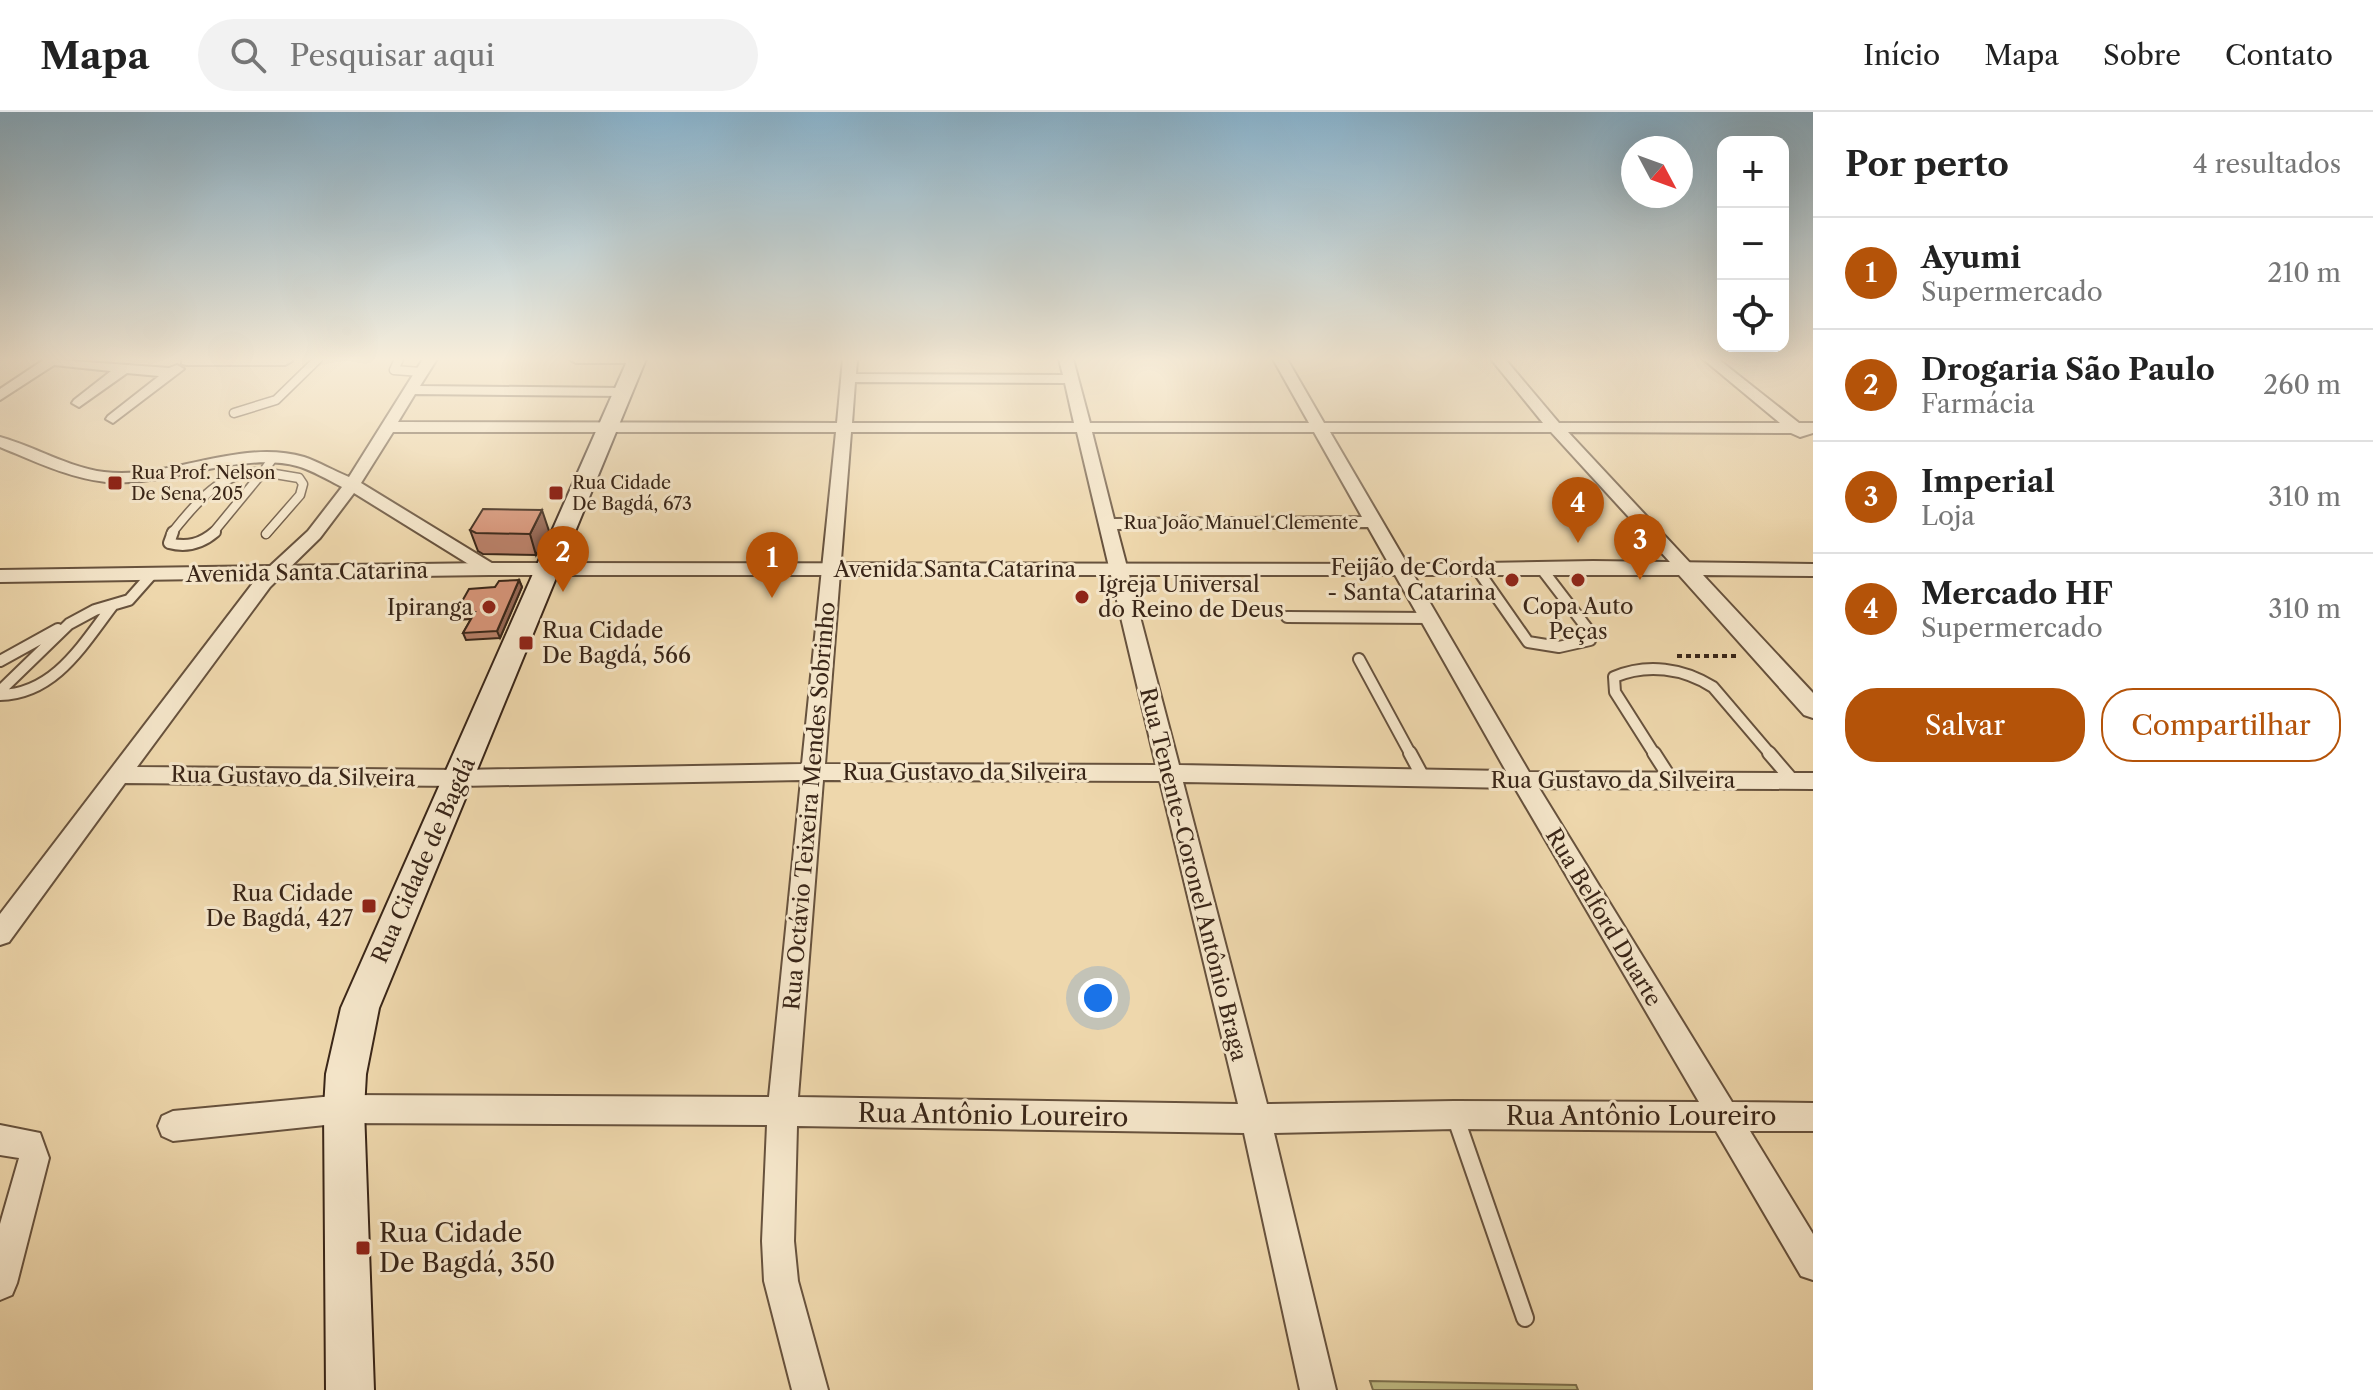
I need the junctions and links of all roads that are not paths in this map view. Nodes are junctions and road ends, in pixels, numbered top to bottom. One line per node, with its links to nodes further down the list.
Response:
1 (391, 419): 8 (street)
2 (611, 419): 10 (main road, Rua Cidade de Bagdá)
3 (844, 419): 15 (street, Rua Octávio Teixeira Mendes Sobrinho)
4 (1081, 419): 9 (street, Rua Tenente-Coronel Antônio Braga)
5 (1315, 419): 11 (street, Rua Belford Duarte)
6 (1547, 419): 12 (street)
7 (1783, 419): 13 (street)
8 (386, 427): 10 (street); 19 (street)
9 (1083, 427): 11 (street); 15 (street); 21 (street, Rua Tenente-Coronel Antônio Braga)
10 (607, 428): 15 (street); 25 (main road, Rua Cidade de Bagdá)
11 (1321, 428): 12 (street); 20 (street, Rua Belford Duarte)
12 (1555, 428): 13 (street); 30 (street)
13 (1795, 428): 14 (street); 17 (street)
14 (1813, 428)
15 (843, 429): 26 (street, Rua Octávio Teixeira Mendes Sobrinho)
16 (0, 442): 18 (street)
17 (1813, 442)
18 (268, 464): 18 (lane); 19 (street); 22 (lane)
19 (354, 486): 24 (street); 32 (street)
20 (1374, 522): 21 (street, Rua João Manuel Clemente); 28 (street, Rua Belford Duarte)
21 (1108, 524): 27 (street, Rua Tenente-Coronel Antônio Braga)
22 (266, 534)
23 (1541, 568): 29 (street, Avenida Santa Catarina); 29 (lane); 30 (street, Avenida Santa Catarina)
24 (489, 569): 25 (street, Avenida Santa Catarina); 32 (street, Avenida Santa Catarina)
25 (548, 569): 26 (street, Avenida Santa Catarina); 46 (main road, Rua Cidade de Bagdá)
26 (829, 569): 27 (street, Avenida Santa Catarina); 43 (street, Rua Octávio Teixeira Mendes Sobrinho)
27 (1120, 569): 28 (street, Avenida Santa Catarina); 44 (street, Rua Tenente-Coronel Antônio Braga)
28 (1400, 569): 29 (street, Avenida Santa Catarina); 37 (street, Rua Belford Duarte)
29 (1477, 569)
30 (1686, 569): 31 (street, Avenida Santa Catarina); 42 (street)
31 (1813, 570)
32 (279, 571): 33 (street, Avenida Santa Catarina); 45 (street)
33 (152, 574): 34 (street, Avenida Santa Catarina); 35 (lane)
34 (0, 576)
35 (113, 605): 38 (lane); 41 (lane)
36 (1287, 617): 37 (lane)
37 (1429, 618): 48 (street, Rua Belford Duarte)
38 (69, 624): 40 (lane); 41 (lane)
39 (1359, 659): 47 (lane)
40 (0, 661)
41 (0, 693)
42 (1813, 709)
43 (812, 772): 44 (street, Rua Gustavo da Silveira); 46 (street, Rua Gustavo da Silveira); 53 (street, Rua Octávio Teixeira Mendes Sobrinho)
44 (1168, 773): 47 (street, Rua Gustavo da Silveira); 57 (street, Rua Tenente-Coronel Antônio Braga)
45 (117, 775): 46 (street, Rua Gustavo da Silveira); 51 (street)
46 (460, 778): 52 (main road, Rua Cidade de Bagdá)
47 (1424, 779): 48 (street, Rua Gustavo da Silveira)
48 (1522, 780): 49 (street, Rua Gustavo da Silveira); 55 (street, Rua Belford Duarte)
49 (1672, 781): 50 (street, Rua Gustavo da Silveira); 50 (lane)
50 (1803, 781)
51 (0, 934)
52 (344, 1109): 53 (street, Rua Antônio Loureiro); 58 (street, Rua Antônio Loureiro); 63 (main road, Rua Cidade de Bagdá)
53 (782, 1111): 57 (street, Rua Antônio Loureiro); 64 (street, Rua Octávio Teixeira Mendes Sobrinho)
54 (1454, 1115): 55 (street, Rua Antônio Loureiro); 57 (street, Rua Antônio Loureiro); 62 (lane)
55 (1722, 1116): 56 (street, Rua Antônio Loureiro); 60 (street, Rua Belford Duarte)
56 (1813, 1117)
57 (1256, 1119): 65 (street, Rua Tenente-Coronel Antônio Braga)
58 (173, 1126)
59 (0, 1140): 61 (street)
60 (1813, 1264)
61 (0, 1283)
62 (1525, 1318)
63 (350, 1390)
64 (810, 1390)
65 (1318, 1390)

